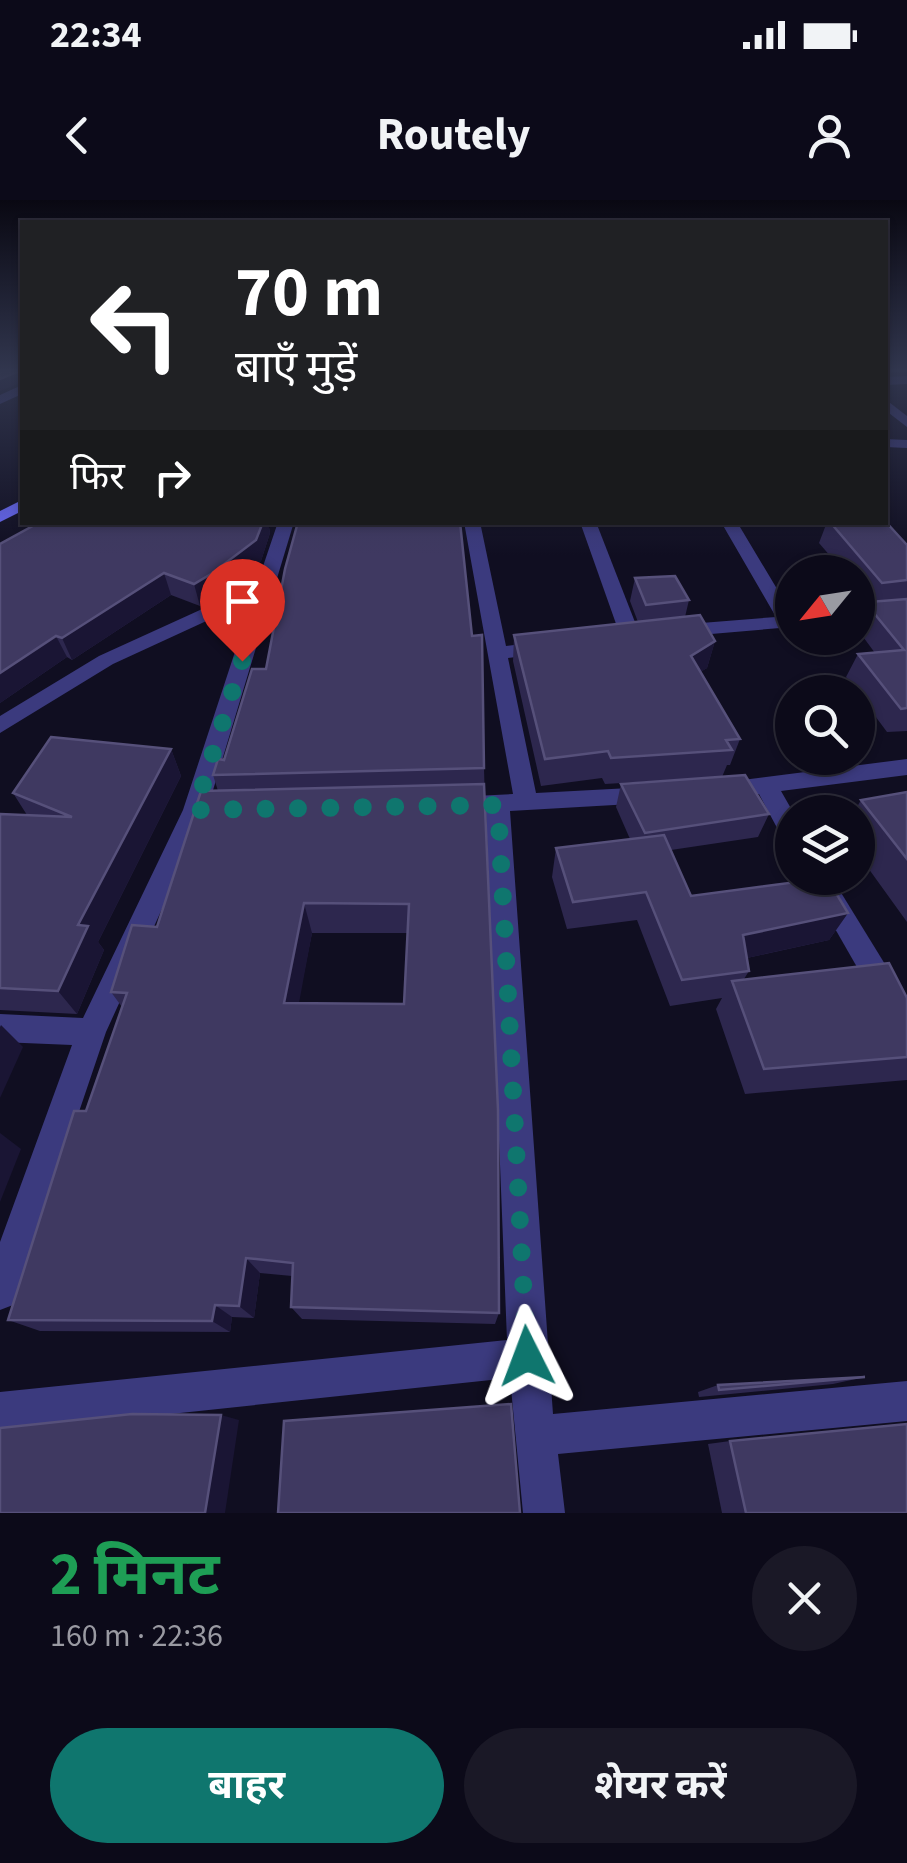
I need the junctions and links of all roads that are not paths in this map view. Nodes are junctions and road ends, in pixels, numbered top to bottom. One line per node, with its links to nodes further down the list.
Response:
1 (280, 525): 5 (street)
2 (473, 525): 9 (street)
3 (589, 525): 7 (street)
4 (731, 525): 6 (street)
5 (266, 587): 10 (street); 19 (street)
6 (775, 597)
7 (775, 623)
8 (574, 643): 9 (street)
9 (498, 653): 14 (street)
10 (0, 726)
11 (907, 767): 12 (street)
12 (767, 788): 13 (street); 14 (street)
13 (775, 802)
14 (512, 804): 15 (street); 21 (street)
15 (422, 806)
16 (829, 895): 17 (street)
17 (907, 1027)
18 (0, 1028): 19 (street)
19 (91, 1032): 20 (street)
20 (0, 1292)
21 (527, 1356): 23 (street); 24 (street)
22 (907, 1400): 24 (street)
23 (0, 1412)
24 (536, 1436): 25 (street)
25 (544, 1513)

